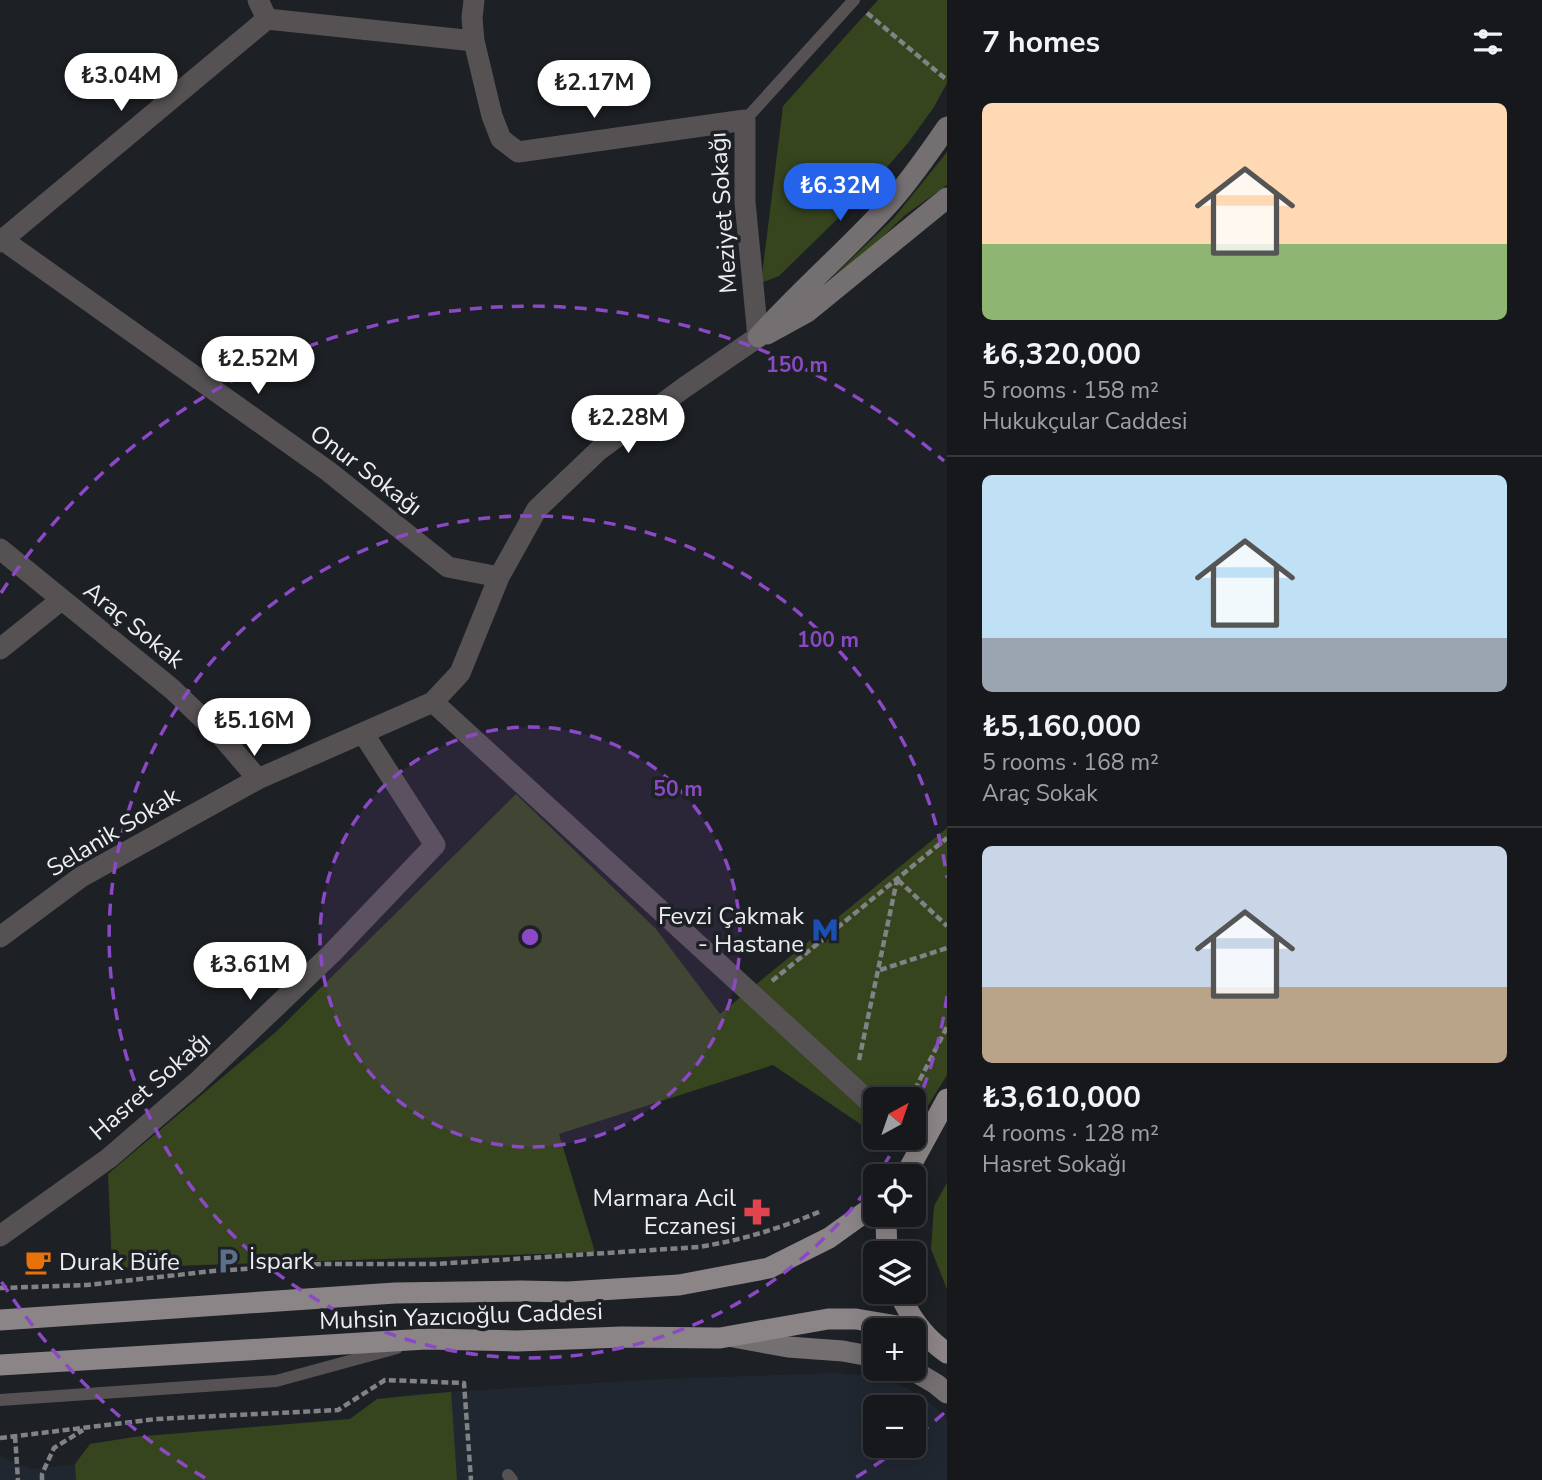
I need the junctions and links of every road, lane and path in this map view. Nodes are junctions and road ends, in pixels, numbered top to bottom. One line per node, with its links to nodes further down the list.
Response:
1 (474, 0): 4 (street, Meziyet Sokağı)
2 (853, 1): 5 (path); 6 (lane)
3 (262, 9): 4 (street); 9 (street)
4 (474, 41): 6 (street, Meziyet Sokağı)
5 (947, 80)
6 (745, 120): 10 (street, Meziyet Sokağı)
7 (947, 127): 10 (street)
8 (947, 198): 10 (street)
9 (1, 241): 12 (street, Onur Sokağı)
10 (758, 337): 12 (street, Selanik Sokak)
11 (0, 549): 13 (street, Araç Sokak)
12 (499, 577): 15 (street, Selanik Sokak)
13 (61, 600): 14 (street); 17 (street, Araç Sokak)
14 (0, 649)
15 (433, 702): 16 (street, Selanik Sokak); 24 (street)
16 (363, 733): 17 (street, Selanik Sokak); 35 (street, Hasret Sokağı)
17 (258, 779): 21 (street, Selanik Sokak)
18 (947, 838): 19 (path)
19 (897, 879): 20 (path); 23 (path); 24 (path)
20 (947, 926)
21 (0, 937)
22 (947, 948): 23 (path)
23 (880, 970): 26 (path)
24 (754, 996): 26 (street)
25 (947, 1027): 27 (path)
26 (853, 1086): 28 (street)
27 (916, 1087)
28 (863, 1096)
29 (947, 1099): 31 (main road)
30 (887, 1161): 32 (path)
31 (912, 1164)
32 (859, 1190)
33 (831, 1207): 36 (path)
34 (863, 1214): 37 (main road, Muhsin Yazıcıoğlu Caddesi)
35 (0, 1236)
36 (0, 1288)
37 (0, 1320)
38 (863, 1320): 40 (main road, Muhsin Yazıcıoğlu Caddesi)
39 (926, 1334): 42 (main road)
40 (733, 1337): 41 (main road, Muhsin Yazıcıoğlu Caddesi); 43 (street)
41 (426, 1339): 44 (main road, Muhsin Yazıcıoğlu Caddesi); 47 (lane)
42 (947, 1353)
43 (863, 1355)
44 (0, 1365)
45 (926, 1379): 46 (street)
46 (947, 1393)
47 (0, 1400)
48 (85, 1429): 49 (path); 52 (path); 53 (path)
49 (15, 1436): 50 (path); 51 (path)
50 (0, 1438)
51 (18, 1480)
52 (43, 1480)
53 (471, 1480)

